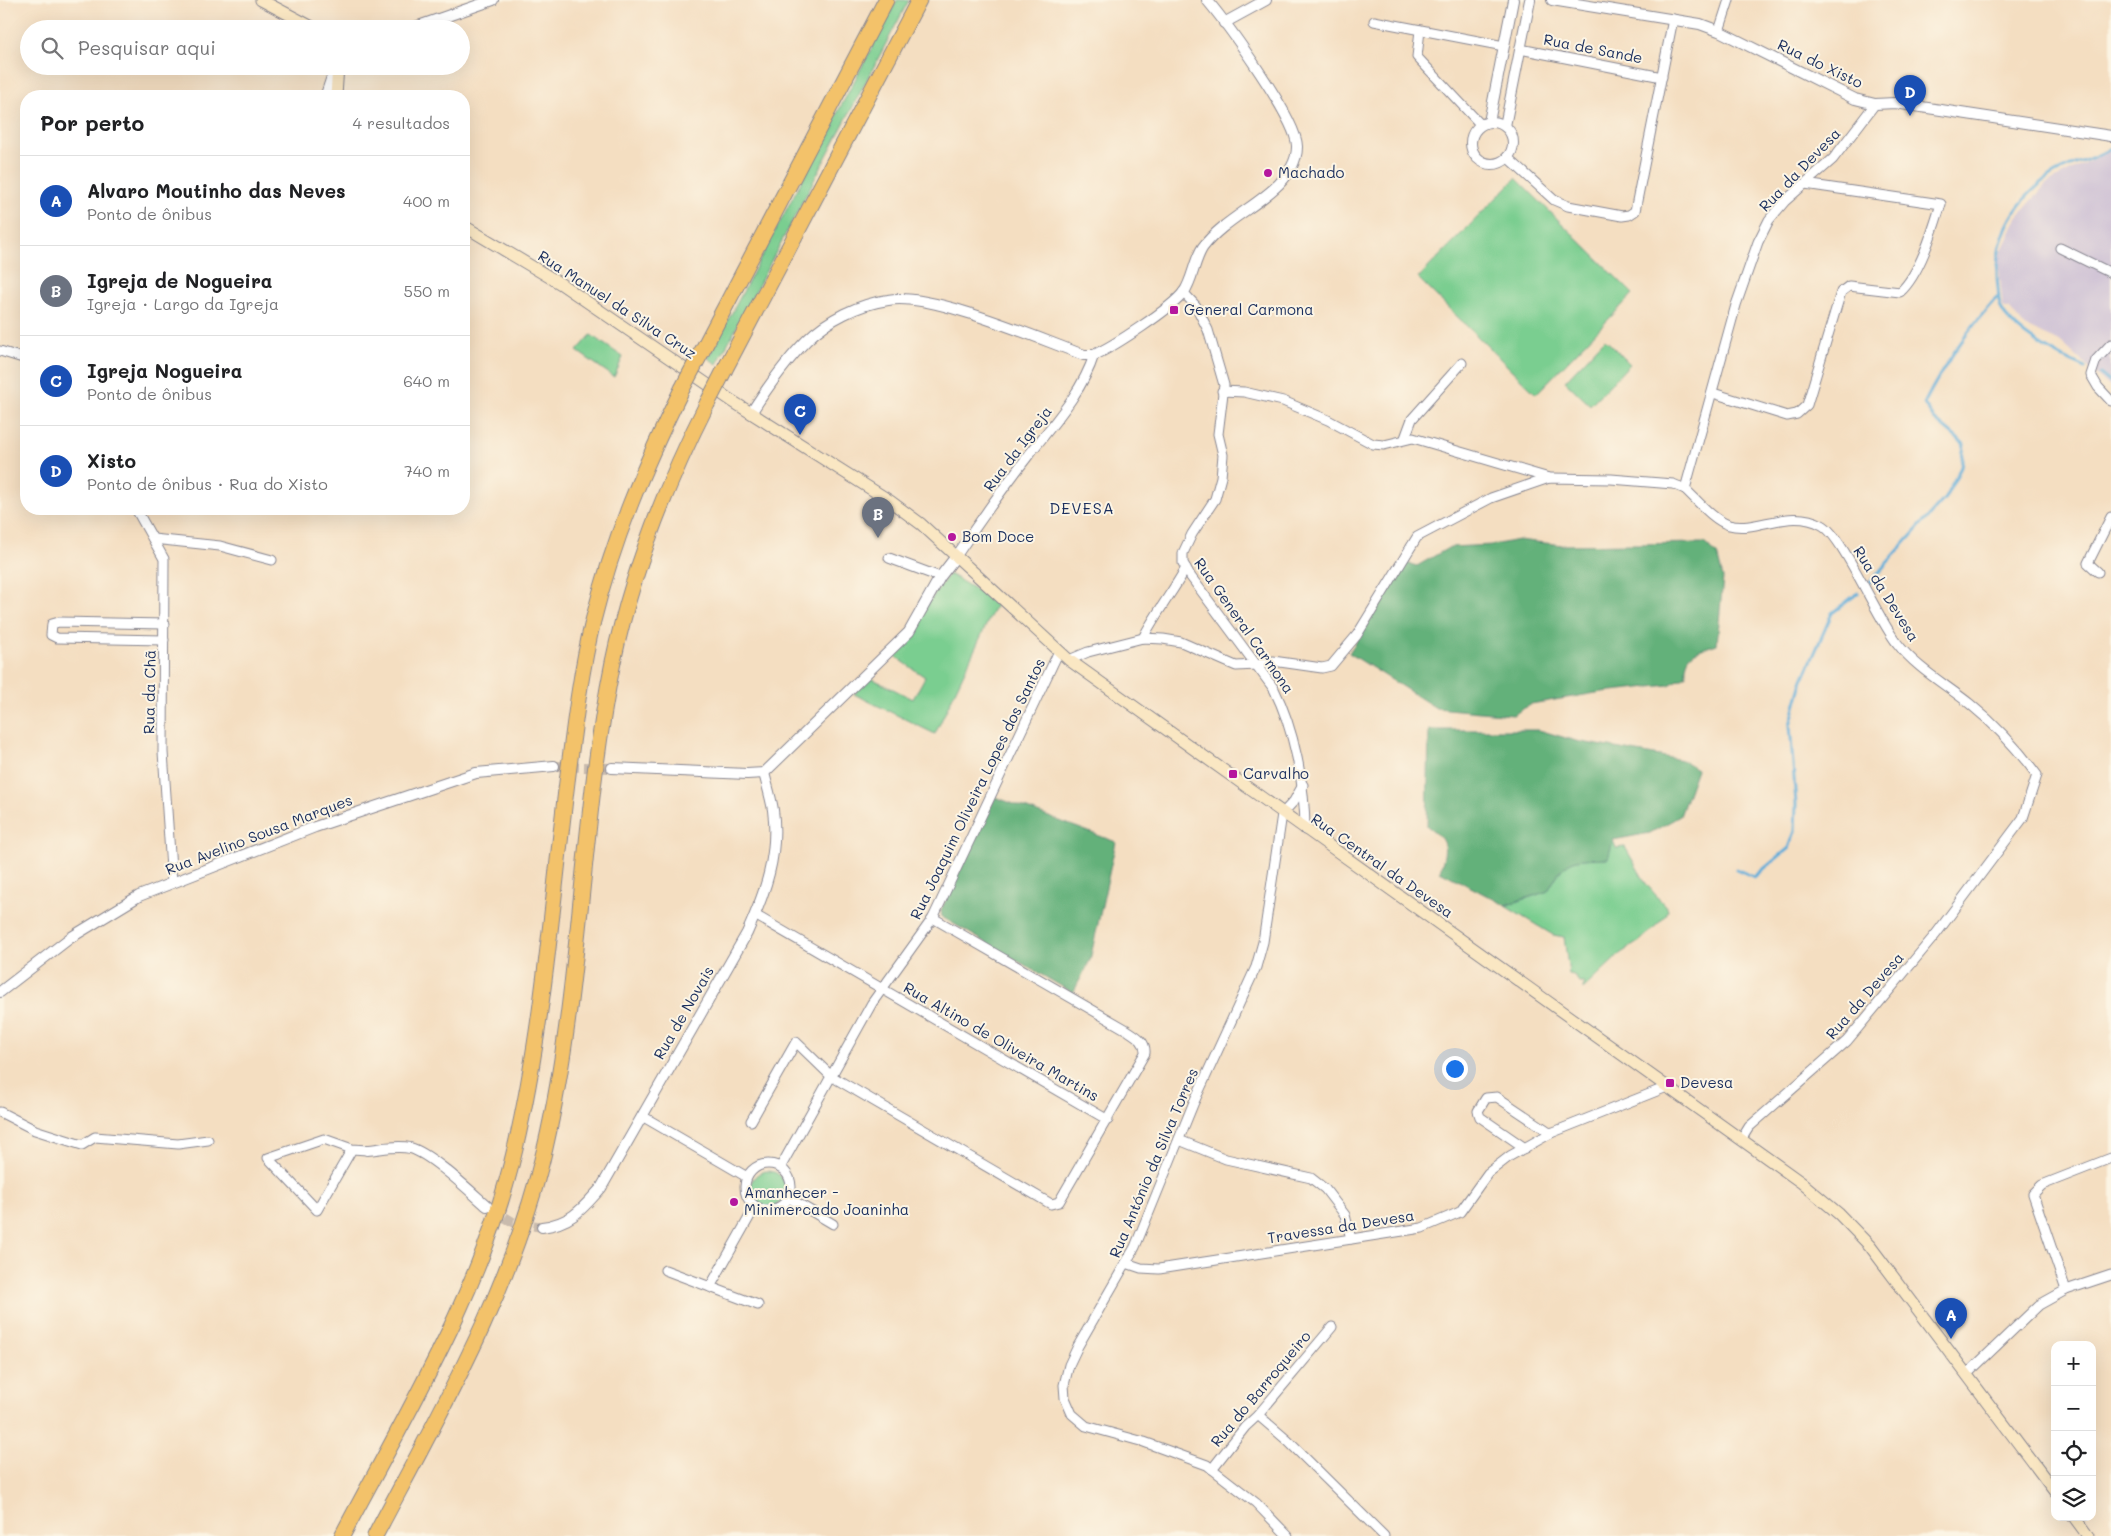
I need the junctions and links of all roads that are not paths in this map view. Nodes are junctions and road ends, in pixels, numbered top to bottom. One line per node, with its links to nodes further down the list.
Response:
1 (261, 0): 12 (main road)
2 (493, 0): 13 (street)
3 (886, 0): 107 (highway, bridge)
4 (919, 0): 108 (highway, bridge)
5 (1207, 0): 15 (street)
6 (1266, 0): 15 (street)
7 (1513, 0): 18 (street)
8 (1530, 0): 19 (street)
9 (1552, 0): 11 (street, Rua do Xisto)
10 (1729, 0): 17 (street)
11 (1673, 19): 17 (street, Rua do Xisto); 22 (street)
12 (299, 20)
13 (436, 20)
14 (1374, 21): 16 (street)
15 (1224, 24): 34 (street)
16 (1420, 30): 18 (street); 26 (street)
17 (1718, 31): 25 (street, Rua do Xisto)
18 (1504, 46): 26 (street)
19 (1520, 49): 22 (street, Rua de Sande); 27 (street)
20 (336, 75): 23 (street)
21 (339, 75): 24 (main road)
22 (1662, 77): 29 (street)
23 (328, 90)
24 (337, 90)
25 (1875, 104): 28 (street, Rua do Xisto); 30 (street, Rua da Devesa)
26 (1485, 123): 27 (street); 29 (street)
27 (1505, 126): 29 (street)
28 (2111, 136)
29 (1507, 157)
30 (1805, 184): 41 (street, Rua da Devesa); 41 (street)
31 (470, 230): 43 (main road, Rua Manuel da Silva Cruz)
32 (2060, 248): 33 (street)
33 (2111, 273)
34 (1184, 292): 37 (street); 40 (street, Rua General Carmona)
35 (2111, 344): 42 (street)
36 (0, 352): 38 (street)
37 (1094, 355): 43 (street); 50 (street, Rua da Igreja)
38 (20, 357)
39 (1462, 363): 44 (street)
40 (1222, 391): 44 (street); 53 (street, Rua General Carmona)
41 (1712, 392): 46 (street, Rua da Devesa)
42 (2111, 402)
43 (751, 413): 50 (main road, Rua Central da Devesa)
44 (1406, 438): 45 (street)
45 (1549, 478): 46 (street); 61 (street)
46 (1685, 489): 82 (street, Rua da Devesa)
47 (139, 515): 49 (street, Rua da Chã)
48 (2111, 517): 54 (street)
49 (153, 540): 52 (street); 56 (street, Rua da Chã)
50 (957, 556): 55 (street); 59 (main road, Rua Central da Devesa)
51 (889, 558): 55 (street)
52 (272, 560)
53 (1186, 568): 57 (street); 61 (street, Rua General Carmona)
54 (2098, 572)
55 (940, 577): 64 (street)
56 (165, 624): 58 (street, Rua da Chã); 58 (street)
57 (1143, 638): 60 (street); 61 (street)
58 (164, 640): 68 (street, Rua da Chã)
59 (1059, 651): 60 (main road, Rua Central da Devesa); 70 (street, Rua Joaquim Oliveira Lopes dos Santos)
60 (1068, 660): 66 (main road, Rua Central da Devesa)
61 (1257, 665): 65 (street, Rua General Carmona)
62 (554, 766): 68 (street, Rua Avelino Sousa Marques)
63 (612, 768): 64 (street)
64 (764, 773): 69 (street, Rua de Novais)
65 (1303, 785): 66 (street); 67 (street, Rua General Carmona)
66 (1282, 814): 67 (main road, Rua Central da Devesa); 81 (street, Rua António da Silva Torres)
67 (1306, 830): 74 (main road, Rua Central da Devesa)
68 (172, 883): 72 (street, Rua Avelino Sousa Marques)
69 (755, 915): 71 (street, Rua Altino de Oliveira Martins); 76 (street, Rua de Novais)
70 (933, 918): 71 (street, Rua Joaquim Oliveira Lopes dos Santos); 77 (street)
71 (881, 988): 73 (street, Rua Joaquim Oliveira Lopes dos Santos); 77 (street, Rua Altino de Oliveira Martins)
72 (0, 992)
73 (831, 1076): 77 (street); 78 (street); 87 (street, Rua Joaquim Oliveira Lopes dos Santos)
74 (1667, 1087): 79 (street, Travessa da Devesa); 82 (main road, Rua Central da Devesa)
75 (0, 1112): 80 (street)
76 (642, 1116): 88 (street); 93 (street, Rua de Novais)
77 (1108, 1120)
78 (751, 1121)
79 (1551, 1133): 83 (street, Travessa da Devesa); 83 (street)
80 (208, 1140)
81 (1179, 1140): 94 (street); 95 (street, Rua António da Silva Torres)
82 (1741, 1140): 102 (main road, Rua Central da Devesa)
83 (1525, 1148): 94 (street, Travessa da Devesa)
84 (352, 1149): 84 (street); 85 (street)
85 (367, 1150): 90 (street)
86 (2111, 1158): 99 (street)
87 (780, 1168): 88 (street); 89 (street)
88 (747, 1177): 91 (street)
89 (789, 1198): 91 (street); 92 (street)
90 (487, 1206)
91 (755, 1207): 98 (street)
92 (833, 1224)
93 (542, 1227)
94 (1351, 1239): 95 (street, Travessa da Devesa)
95 (1126, 1263): 104 (street, Rua António da Silva Torres)
96 (665, 1270): 98 (street)
97 (2111, 1275): 99 (street)
98 (710, 1287): 100 (street)
99 (2066, 1290): 102 (street)
100 (758, 1305)
101 (1332, 1327): 103 (street, Rua do Barroqueiro)
102 (1966, 1374): 105 (main road, Rua Central da Devesa)
103 (1258, 1415): 104 (street, Rua do Barroqueiro); 110 (street)
104 (1212, 1469): 109 (street, Rua António da Silva Torres)
105 (2051, 1487)
106 (2077, 1521): 111 (main road)
107 (342, 1536)
108 (375, 1536)
109 (1288, 1536)
110 (1384, 1536)
111 (2088, 1536)

